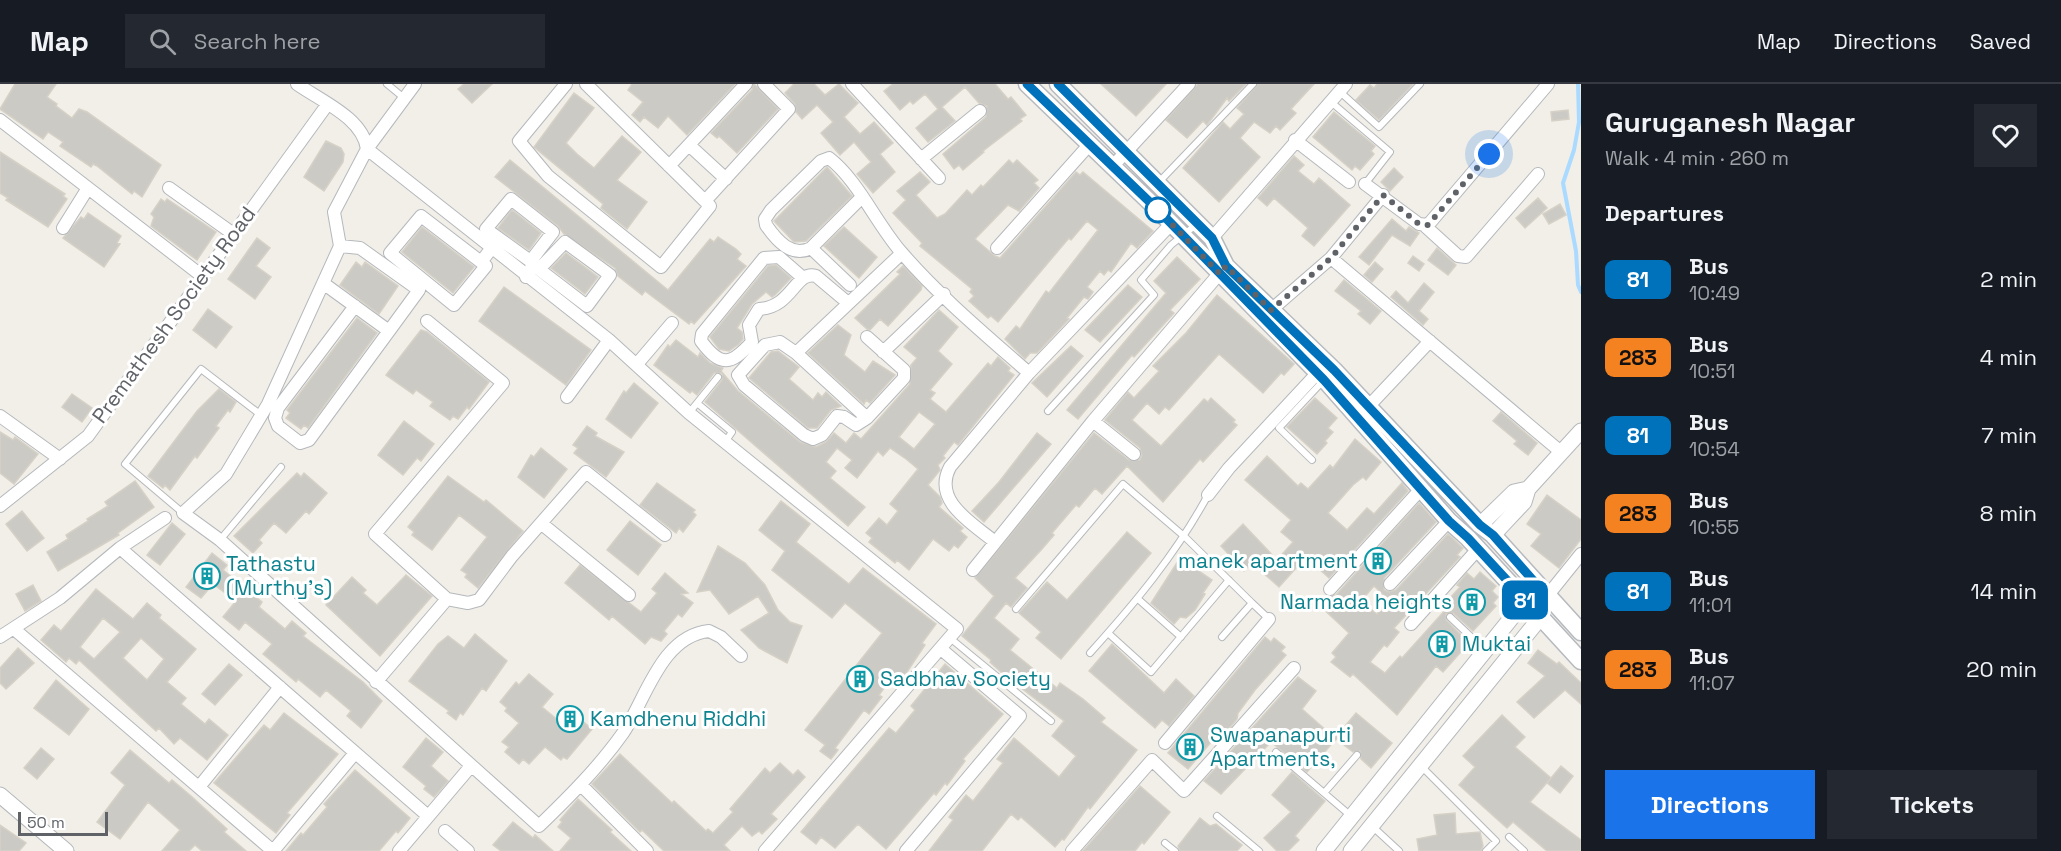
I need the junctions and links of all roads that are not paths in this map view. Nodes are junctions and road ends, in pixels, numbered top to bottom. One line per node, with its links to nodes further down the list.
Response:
1 (297, 84): 18 (street)
2 (387, 84): 16 (lane)
3 (415, 84): 16 (street)
4 (566, 84): 41 (street)
5 (586, 84): 29 (street)
6 (746, 84): 24 (street)
7 (764, 84): 33 (street)
8 (852, 84): 28 (street)
9 (1027, 84): 25 (main road)
10 (1058, 84): 27 (main road)
11 (1189, 84): 27 (street)
12 (1253, 84): 34 (lane)
13 (1420, 84): 21 (lane)
14 (1548, 84): 43 (street)
15 (1343, 88): 17 (street); 21 (lane)
16 (404, 98): 26 (street)
17 (1330, 102): 22 (lane); 23 (street)
18 (327, 105): 26 (street); 46 (street, Premathesh Society Road)
19 (980, 111): 28 (street)
20 (0, 120): 37 (street)
21 (1379, 127): 22 (lane)
22 (1371, 136): 36 (lane)
23 (1295, 140): 35 (street); 47 (street)
24 (689, 145): 29 (street); 33 (street)
25 (1089, 145): 30 (main road); 50 (street)
26 (366, 149): 48 (street); 51 (street)
27 (1127, 151): 30 (street); 34 (main road)
28 (921, 159): 32 (street)
29 (669, 166): 41 (street)
30 (1112, 167): 45 (main road)
31 (1538, 174): 43 (street)
32 (939, 178)
33 (726, 179): 41 (street)
34 (1159, 182): 42 (main road)
35 (1349, 182)
36 (1365, 184): 39 (street)
37 (88, 188): 44 (street); 57 (street)
38 (169, 188): 46 (street)
39 (1383, 195): 43 (street); 53 (street)
40 (862, 197): 49 (street); 49 (street); 52 (street)
41 (705, 201)
42 (1197, 224): 45 (lane); 47 (main road)
43 (1425, 226)
44 (63, 228)
45 (1176, 230): 56 (main road); 75 (street); 80 (lane)
46 (232, 233): 57 (street, Premathesh Society Road)
47 (1212, 238): 56 (main road)
48 (340, 246): 59 (street); 67 (street)
49 (811, 248): 60 (street)
50 (997, 248)
51 (491, 249): 54 (street); 55 (street)
52 (902, 253): 61 (street); 62 (street)
53 (1331, 258): 64 (street); 70 (street)
54 (481, 262): 54 (street)
55 (532, 268): 55 (street); 55 (street); 69 (street)
56 (1223, 270): 64 (main road); 74 (main road); 84 (street)
57 (202, 276): 88 (street, Premathesh Society Road)
58 (802, 277): 58 (street); 62 (street)
59 (323, 283): 63 (street); 81 (street)
60 (850, 285)
61 (944, 294): 71 (street); 75 (street)
62 (847, 302): 72 (street)
63 (355, 306): 67 (street); 67 (street)
64 (1271, 310): 74 (main road)
65 (427, 321): 111 (street)
66 (672, 323): 73 (street)
67 (389, 331)
68 (867, 337): 71 (street)
69 (609, 340): 73 (street); 77 (street)
70 (1430, 341): 79 (street); 86 (street)
71 (883, 352): 83 (street)
72 (796, 353): 83 (street); 83 (street)
73 (637, 364): 78 (street)
74 (1326, 372): 79 (main road); 89 (lane); 91 (main road); 92 (street)
75 (1029, 373): 102 (street)
76 (718, 377): 78 (lane)
77 (567, 397)
78 (693, 408): 126 (street)
79 (1366, 408): 101 (main road)
80 (1048, 411)
81 (261, 415): 94 (street); 94 (lane)
82 (0, 416): 88 (street)
83 (867, 418)
84 (1093, 422): 87 (street); 102 (street)
85 (1581, 431): 86 (street)
86 (1561, 452): 101 (street)
87 (1134, 454)
88 (60, 459): 93 (street, Premathesh Society Road)
89 (1312, 460)
90 (281, 467): 100 (lane)
91 (1420, 489): 96 (main road); 108 (street)
92 (1209, 495): 99 (lane)
93 (0, 506)
94 (183, 513): 100 (street)
95 (165, 519): 103 (street)
96 (1449, 521): 101 (main road); 107 (street)
97 (542, 524): 98 (street); 109 (street); 111 (street)
98 (665, 535)
99 (1185, 537): 106 (lane); 112 (lane); 116 (lane)
100 (220, 540): 134 (street)
101 (1481, 541): 110 (main road); 113 (main road); 115 (street); 120 (street)
102 (996, 542): 105 (street)
103 (120, 548): 121 (street); 135 (street)
104 (1581, 554): 110 (street)
105 (973, 570)
106 (1229, 580): 114 (lane); 125 (lane)
107 (1390, 584)
108 (1330, 589)
109 (629, 595)
110 (1547, 595): 113 (main road); 119 (main road); 122 (main road)
111 (447, 599): 134 (street)
112 (1138, 599): 123 (lane); 125 (lane)
113 (1526, 601): 119 (main road); 129 (street)
114 (1252, 603): 118 (lane); 127 (lane)
115 (1436, 604)
116 (1016, 609)
117 (1450, 617): 129 (lane)
118 (1269, 618): 137 (street)
119 (1540, 618): 132 (main road); 142 (street)
120 (1411, 624)
121 (14, 629): 124 (street); 144 (street)
122 (1581, 632)
123 (1108, 633): 125 (lane); 130 (lane)
124 (0, 637)
125 (1181, 637)
126 (950, 638): 128 (street); 136 (lane)
127 (1222, 638)
128 (941, 649): 159 (street); 160 (street)
129 (1486, 650): 149 (street)
130 (1090, 653)
131 (741, 656): 143 (street)
132 (1581, 661)
133 (1294, 668): 161 (street)
134 (376, 682): 141 (street)
135 (280, 687): 139 (street); 144 (street)
136 (1051, 721)
137 (1165, 744)
138 (1276, 752): 145 (lane)
139 (355, 753): 147 (street); 155 (street)
140 (1357, 755): 145 (lane)
141 (471, 766): 143 (street); 147 (street)
142 (1420, 766): 150 (street); 167 (lane)
143 (581, 785): 158 (street)
144 (199, 787): 155 (street)
145 (1324, 793): 149 (lane)
146 (0, 795): 154 (street)
147 (428, 816): 156 (street)
148 (1217, 816): 163 (lane)
149 (1351, 817): 164 (street)
150 (1372, 826): 165 (street); 166 (lane)
151 (445, 831): 157 (street)
152 (1509, 837): 168 (lane)
153 (1165, 843): 162 (lane)
154 (66, 851)
155 (273, 851)
156 (399, 851)
157 (468, 851)
158 (648, 851)
159 (765, 851)
160 (906, 851)
161 (1072, 851)
162 (1175, 851)
163 (1258, 851)
164 (1324, 851)
165 (1352, 851)
166 (1399, 851)
167 (1486, 851)
168 (1524, 851)

